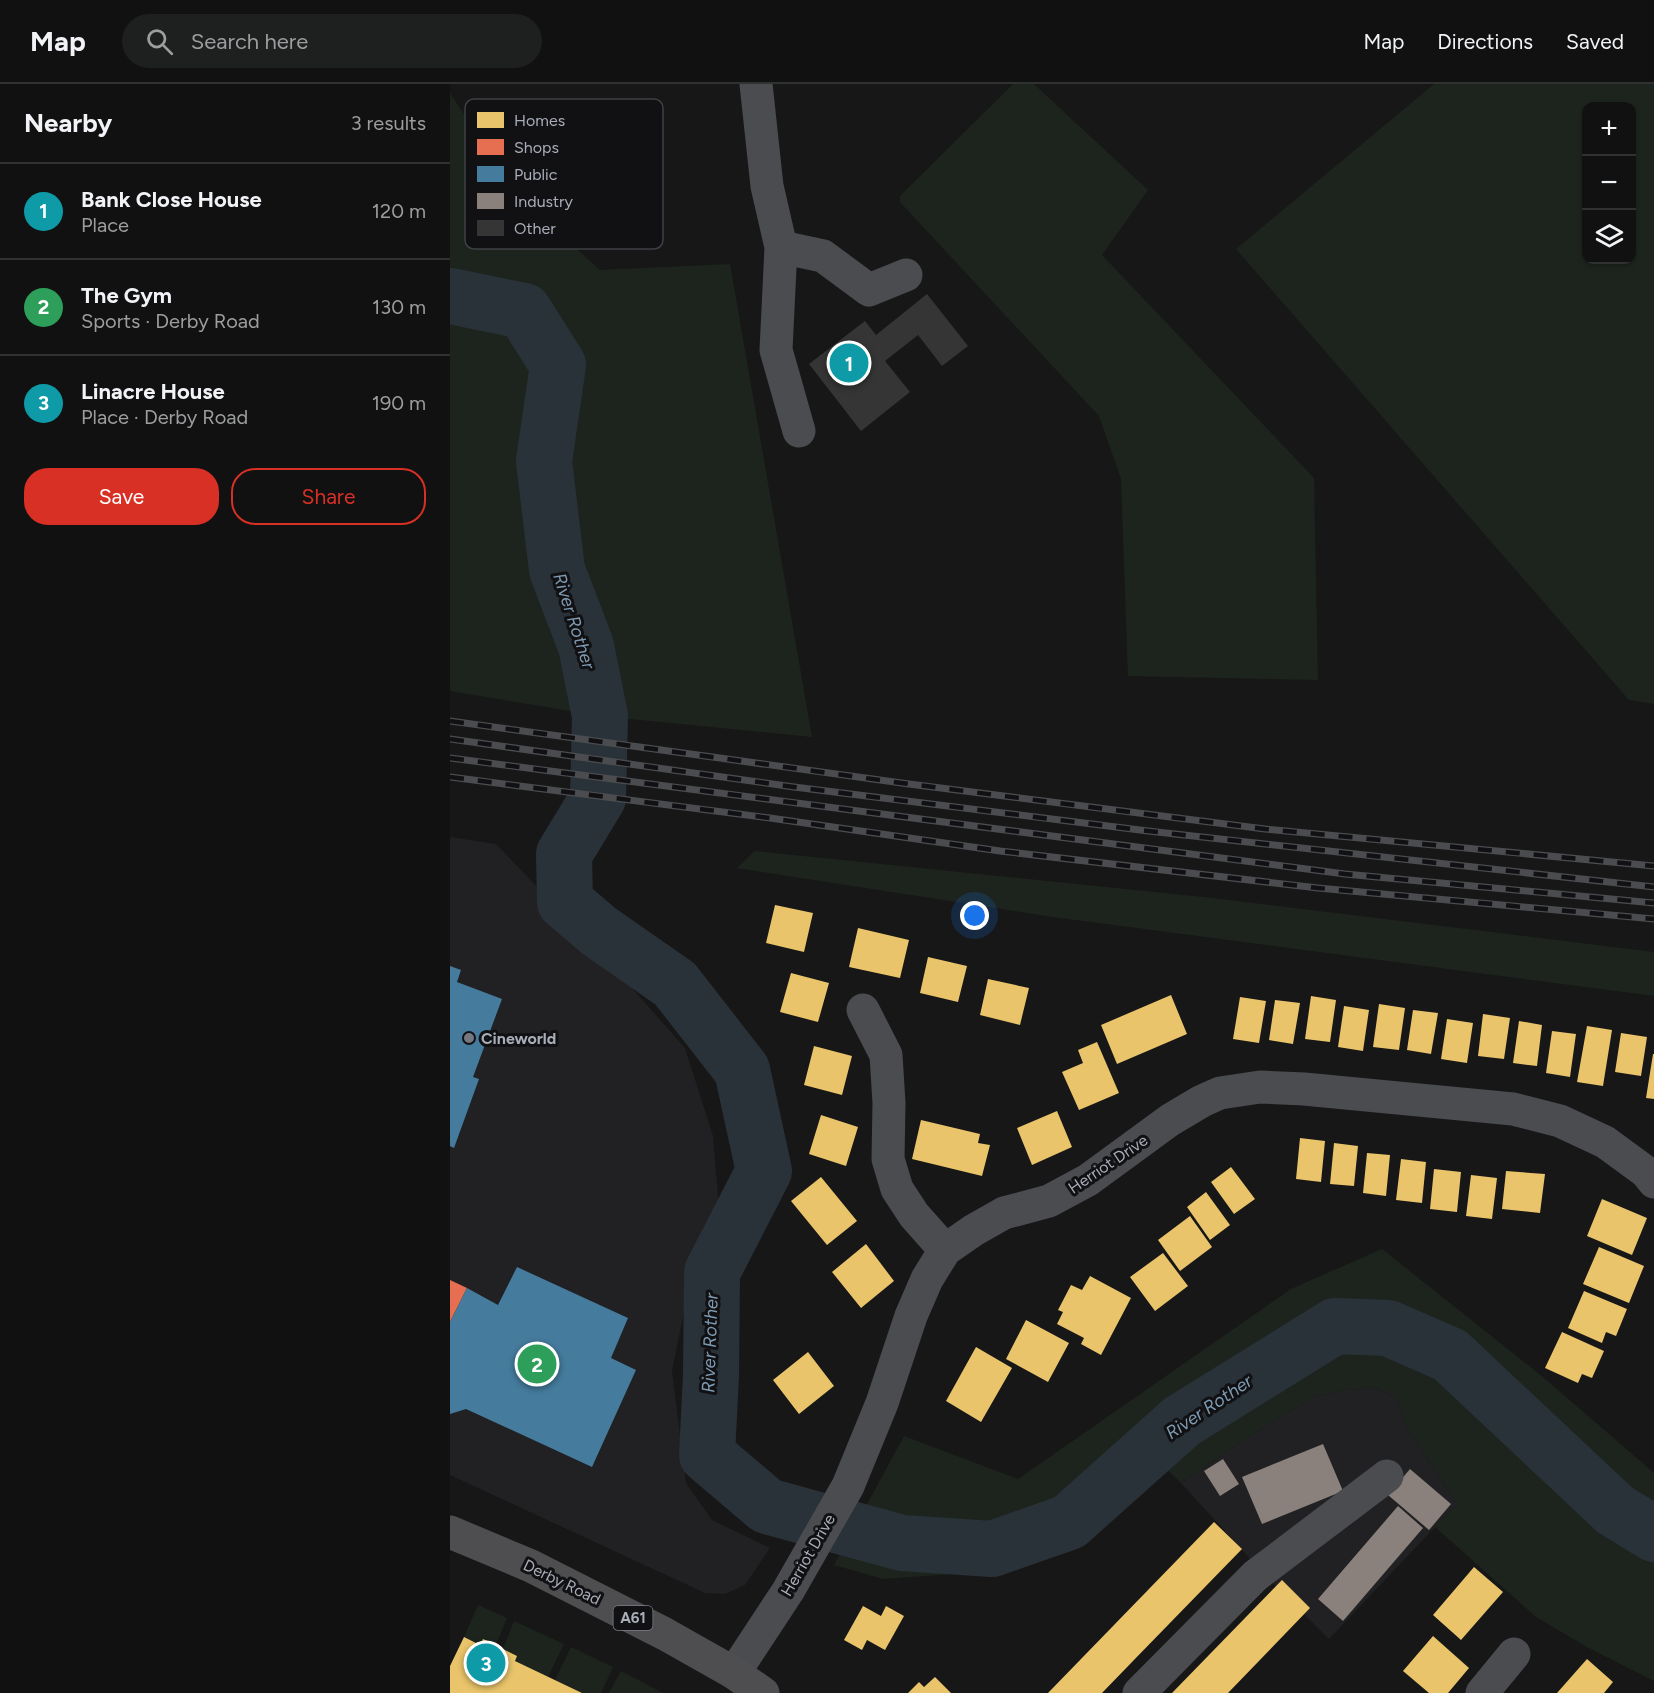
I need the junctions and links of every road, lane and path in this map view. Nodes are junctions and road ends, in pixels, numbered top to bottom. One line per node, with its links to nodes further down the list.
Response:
1 (756, 84): 2 (street)
2 (781, 247): 3 (street); 4 (street)
3 (906, 275)
4 (799, 431)
5 (863, 1010): 7 (street)
6 (1654, 1182): 7 (street, Herriot Drive)
7 (945, 1250): 11 (street, Herriot Drive)
8 (1388, 1476): 13 (street)
9 (450, 1532): 11 (highway, Derby Road / A61)
10 (1514, 1654): 14 (street)
11 (734, 1673): 12 (highway, Derby Road / A61)
12 (763, 1693)
13 (1139, 1693)
14 (1482, 1693)

